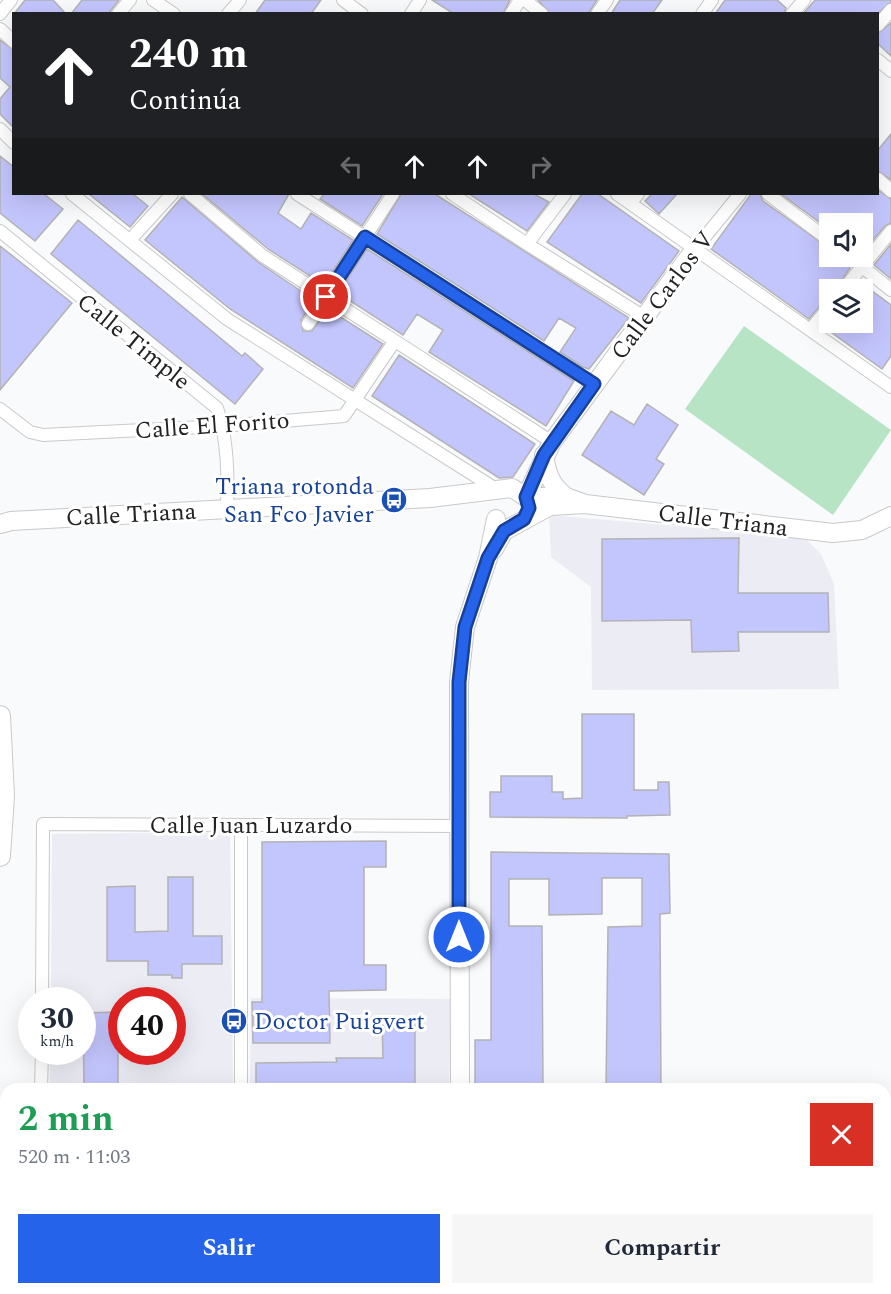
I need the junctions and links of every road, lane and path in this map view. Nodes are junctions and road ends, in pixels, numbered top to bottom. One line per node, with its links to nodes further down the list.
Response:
1 (11, 0): 15 (street)
2 (130, 0): 9 (street)
3 (153, 0): 10 (street)
4 (240, 0): 11 (street)
5 (343, 0): 12 (street)
6 (525, 0): 13 (street)
7 (804, 0): 14 (street)
8 (891, 10): 16 (street)
9 (119, 12)
10 (171, 12)
11 (230, 12)
12 (359, 12)
13 (540, 12)
14 (794, 12)
15 (0, 14)
16 (879, 24)
17 (0, 29): 18 (street)
18 (12, 40)
19 (879, 61): 20 (street)
20 (891, 71)
21 (0, 129): 22 (street)
22 (12, 141)
23 (879, 180): 24 (street)
24 (891, 191)
25 (73, 195): 39 (street)
26 (171, 195): 39 (street)
27 (191, 195): 47 (street)
28 (299, 195): 38 (street)
29 (392, 195): 38 (street)
30 (454, 195): 40 (street)
31 (565, 195): 40 (street)
32 (739, 195): 41 (street, Calle Carlos V)
33 (769, 195): 37 (street)
34 (634, 198): 41 (street)
35 (0, 231): 57 (street, Calle Timple)
36 (891, 231): 42 (street)
37 (819, 233)
38 (365, 237): 47 (street); 53 (street)
39 (130, 240): 55 (street)
40 (527, 244): 48 (street)
41 (695, 249): 48 (main road, Calle Carlos V); 51 (street)
42 (873, 253)
43 (861, 267): 45 (street)
44 (863, 267): 46 (street)
45 (852, 279)
46 (891, 290)
47 (326, 297): 50 (street); 52 (street)
48 (646, 318): 53 (main road, Calle Carlos V)
49 (819, 319): 51 (street)
50 (308, 324)
51 (810, 330): 54 (street)
52 (394, 342): 55 (street, Calle El Forito); 58 (street)
53 (594, 384): 58 (main road, Calle Carlos V)
54 (891, 387)
55 (357, 401): 57 (street, Calle El Forito); 59 (street)
56 (0, 409): 57 (street, Calle El Forito)
57 (223, 426): 63 (street, Calle Timple)
58 (548, 449): 59 (main road, Calle Carlos V); 60 (main road)
59 (512, 492): 60 (main road, Calle Triana); 61 (main road, Calle Triana); 64 (main road); 67 (main road)
60 (566, 497): 62 (main road)
61 (430, 498): 63 (main road, Calle Triana); 64 (main road, Calle Triana)
62 (585, 504): 65 (main road, Calle Triana); 67 (main road)
63 (227, 509): 66 (main road, Calle Triana)
64 (494, 516): 67 (main road); 68 (main road)
65 (891, 516)
66 (4, 521)
67 (520, 521): 68 (main road)
68 (488, 558): 71 (main road)
69 (0, 716): 72 (main road)
70 (241, 825): 71 (street, Calle Juan Luzardo); 73 (street, Calle Juan Luzardo); 76 (street)
71 (459, 826): 77 (main road)
72 (0, 856)
73 (42, 987)
74 (42, 1065): 75 (street)
75 (41, 1083)
76 (241, 1083)
77 (460, 1083)

